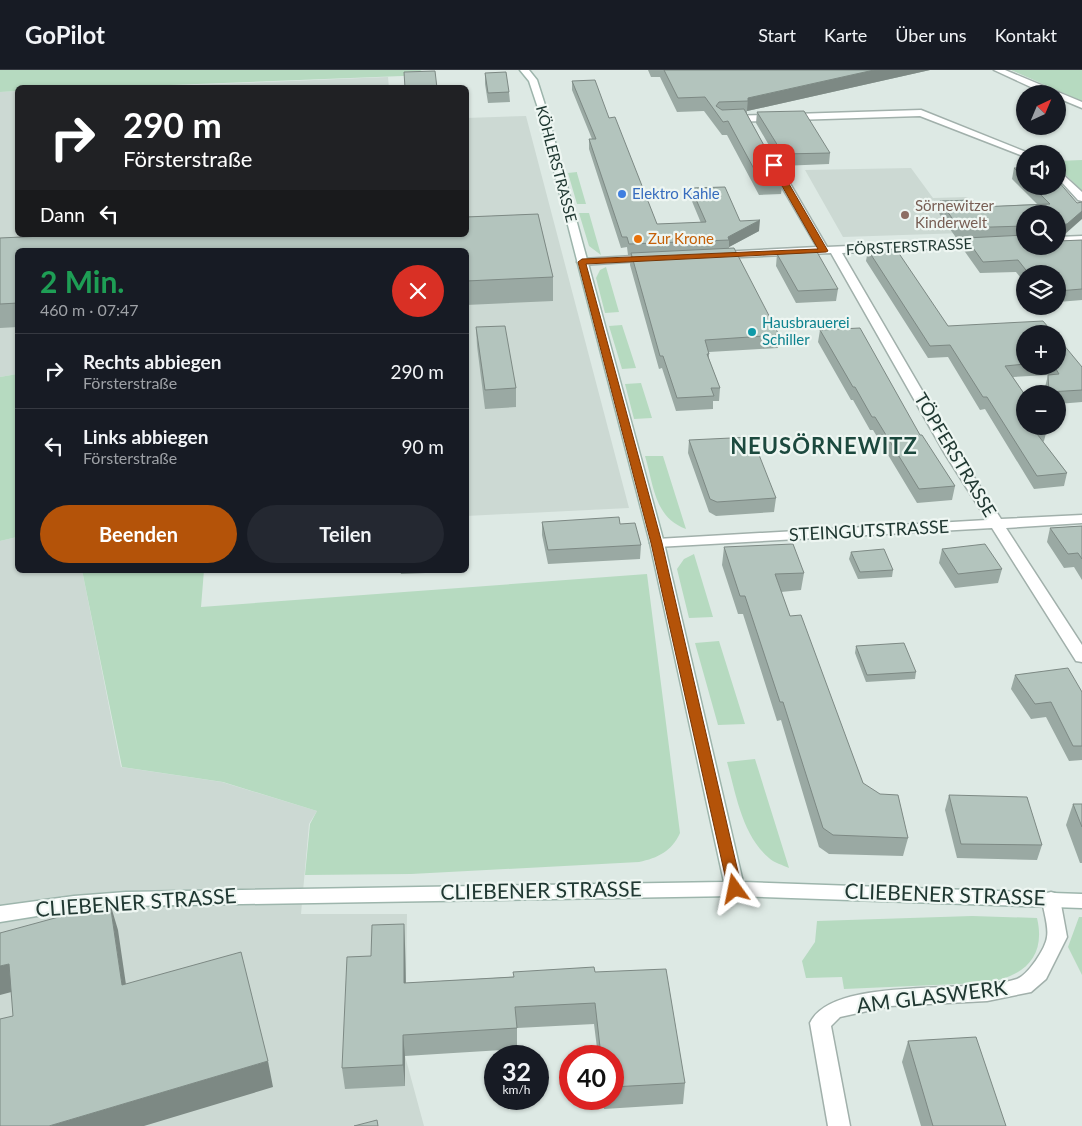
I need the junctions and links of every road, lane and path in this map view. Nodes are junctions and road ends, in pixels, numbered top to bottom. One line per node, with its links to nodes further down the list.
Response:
1 (524, 70): 17 (street, KÖHLERSTRASSE)
2 (998, 70): 3 (street)
3 (1034, 85)
4 (1066, 98): 5 (street)
5 (1082, 105)
6 (722, 119): 7 (street)
7 (1016, 150)
8 (766, 152): 14 (street, FÖRSTERSTRASSE)
9 (1066, 181): 10 (street)
10 (1082, 198)
11 (1082, 239): 12 (street)
12 (1066, 240)
13 (1016, 241): 14 (street, FÖRSTERSTRASSE)
14 (829, 250): 15 (street, FÖRSTERSTRASSE); 19 (street, TÖPFERSTRASSE)
15 (706, 256)
16 (667, 258): 17 (street)
17 (582, 262): 20 (street, KÖHLERSTRASSE)
18 (1082, 519): 19 (street, STEINGUTSTRASSE)
19 (997, 524): 20 (street, STEINGUTSTRASSE); 21 (street, TÖPFERSTRASSE)
20 (657, 543): 22 (street, KÖHLERSTRASSE)
21 (1082, 657)
22 (735, 889): 23 (street, CLIEBENER STRASSE); 25 (street, CLIEBENER STRASSE)
23 (1051, 899): 24 (street, CLIEBENER STRASSE); 26 (street, AM GLASWERK)
24 (1082, 901)
25 (0, 914)
26 (839, 1126)

